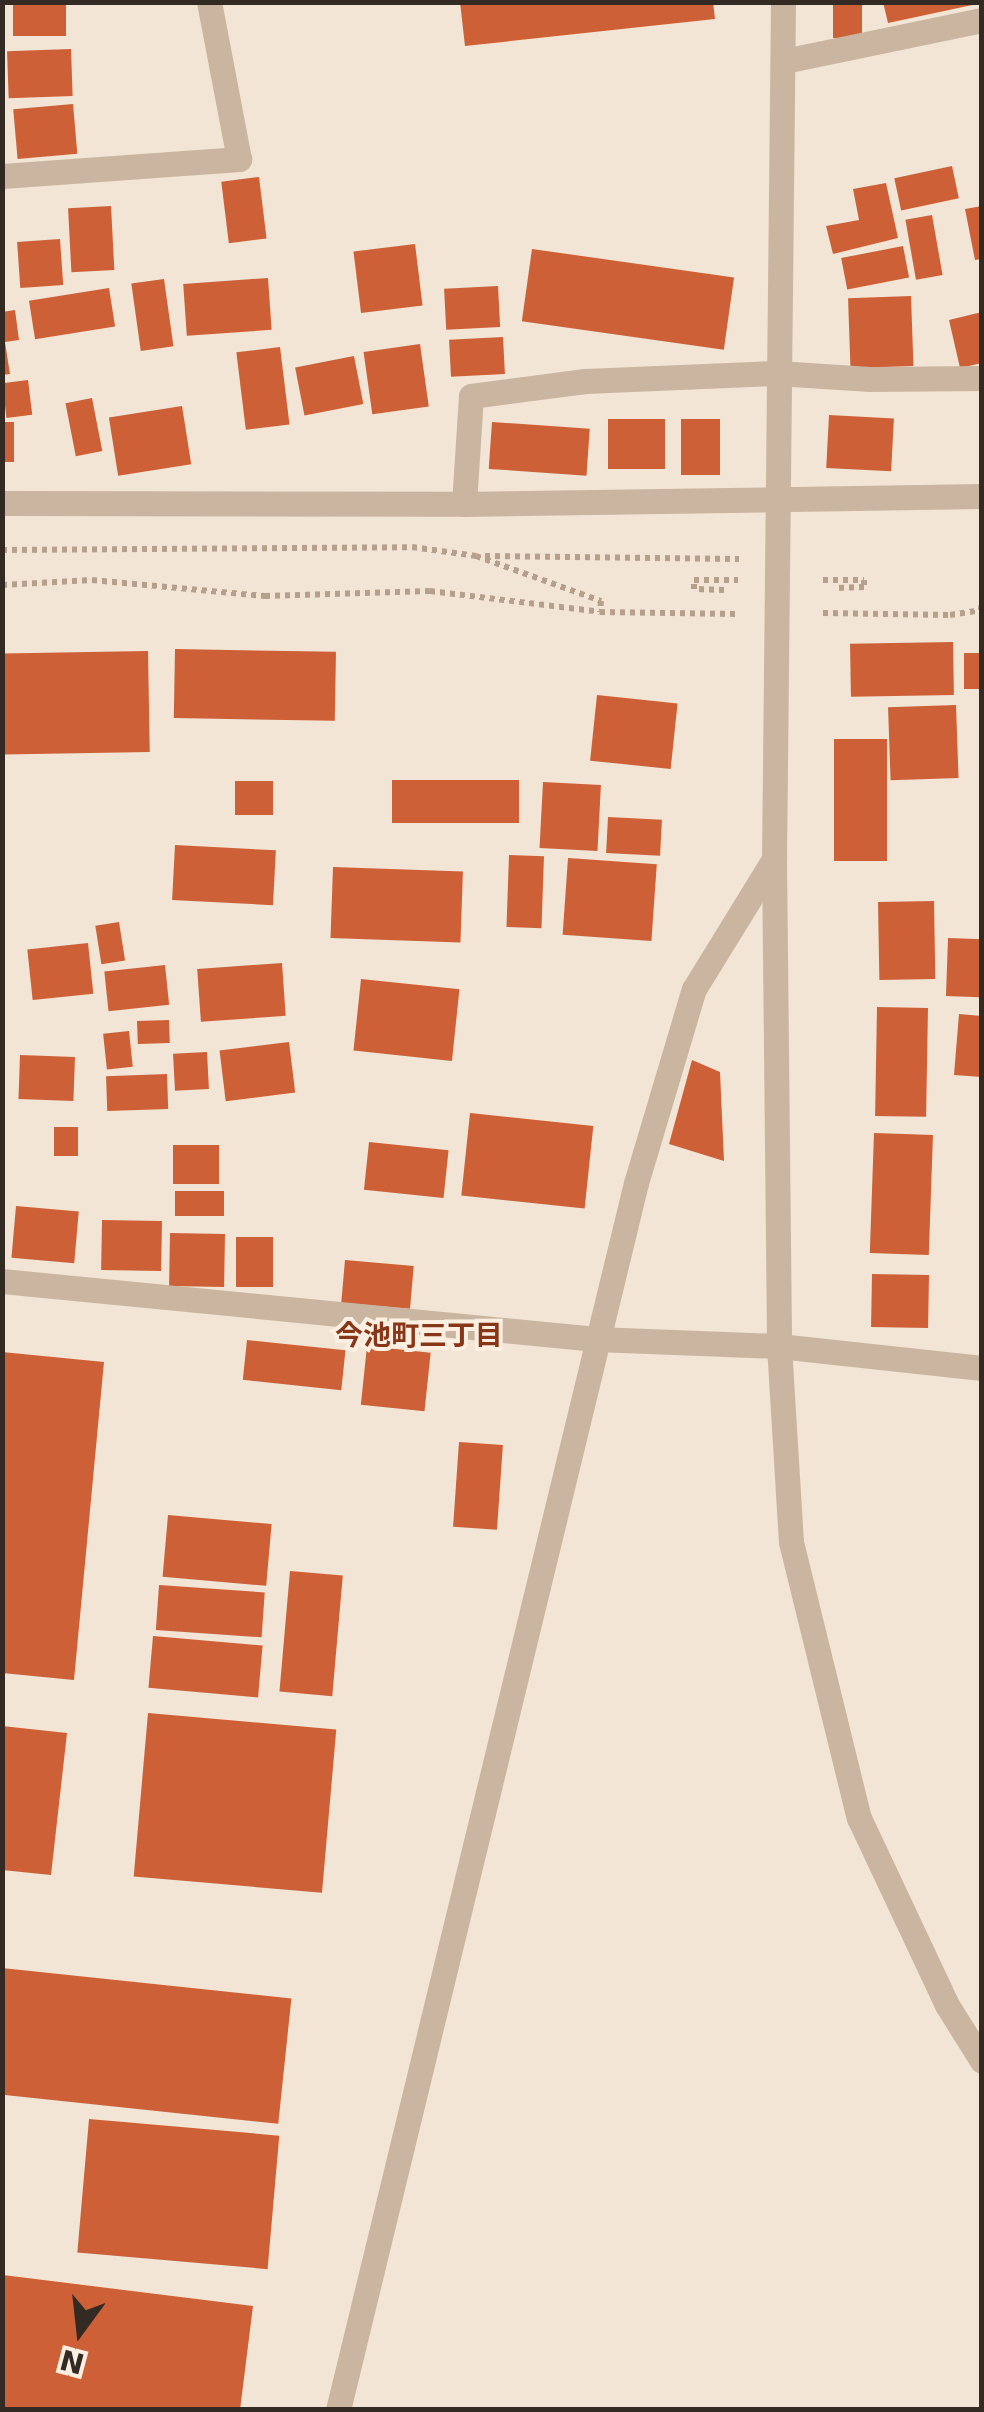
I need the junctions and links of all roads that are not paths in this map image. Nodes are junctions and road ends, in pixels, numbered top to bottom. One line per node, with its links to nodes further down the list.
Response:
1 (209, 2): 5 (street)
2 (784, 2): 4 (street)
3 (982, 20): 4 (street)
4 (784, 61): 6 (street)
5 (2, 176)
6 (777, 373): 7 (street); 9 (street); 11 (street)
7 (982, 378)
8 (982, 496): 9 (street)
9 (780, 500): 11 (street); 12 (street)
10 (2, 503): 11 (street)
11 (464, 504)
12 (774, 859): 14 (street); 15 (street)
13 (2, 1281): 14 (street)
14 (596, 1339): 15 (street); 18 (street)
15 (779, 1346): 16 (street); 17 (street)
16 (982, 1368)
17 (982, 2061)
18 (338, 2410)

